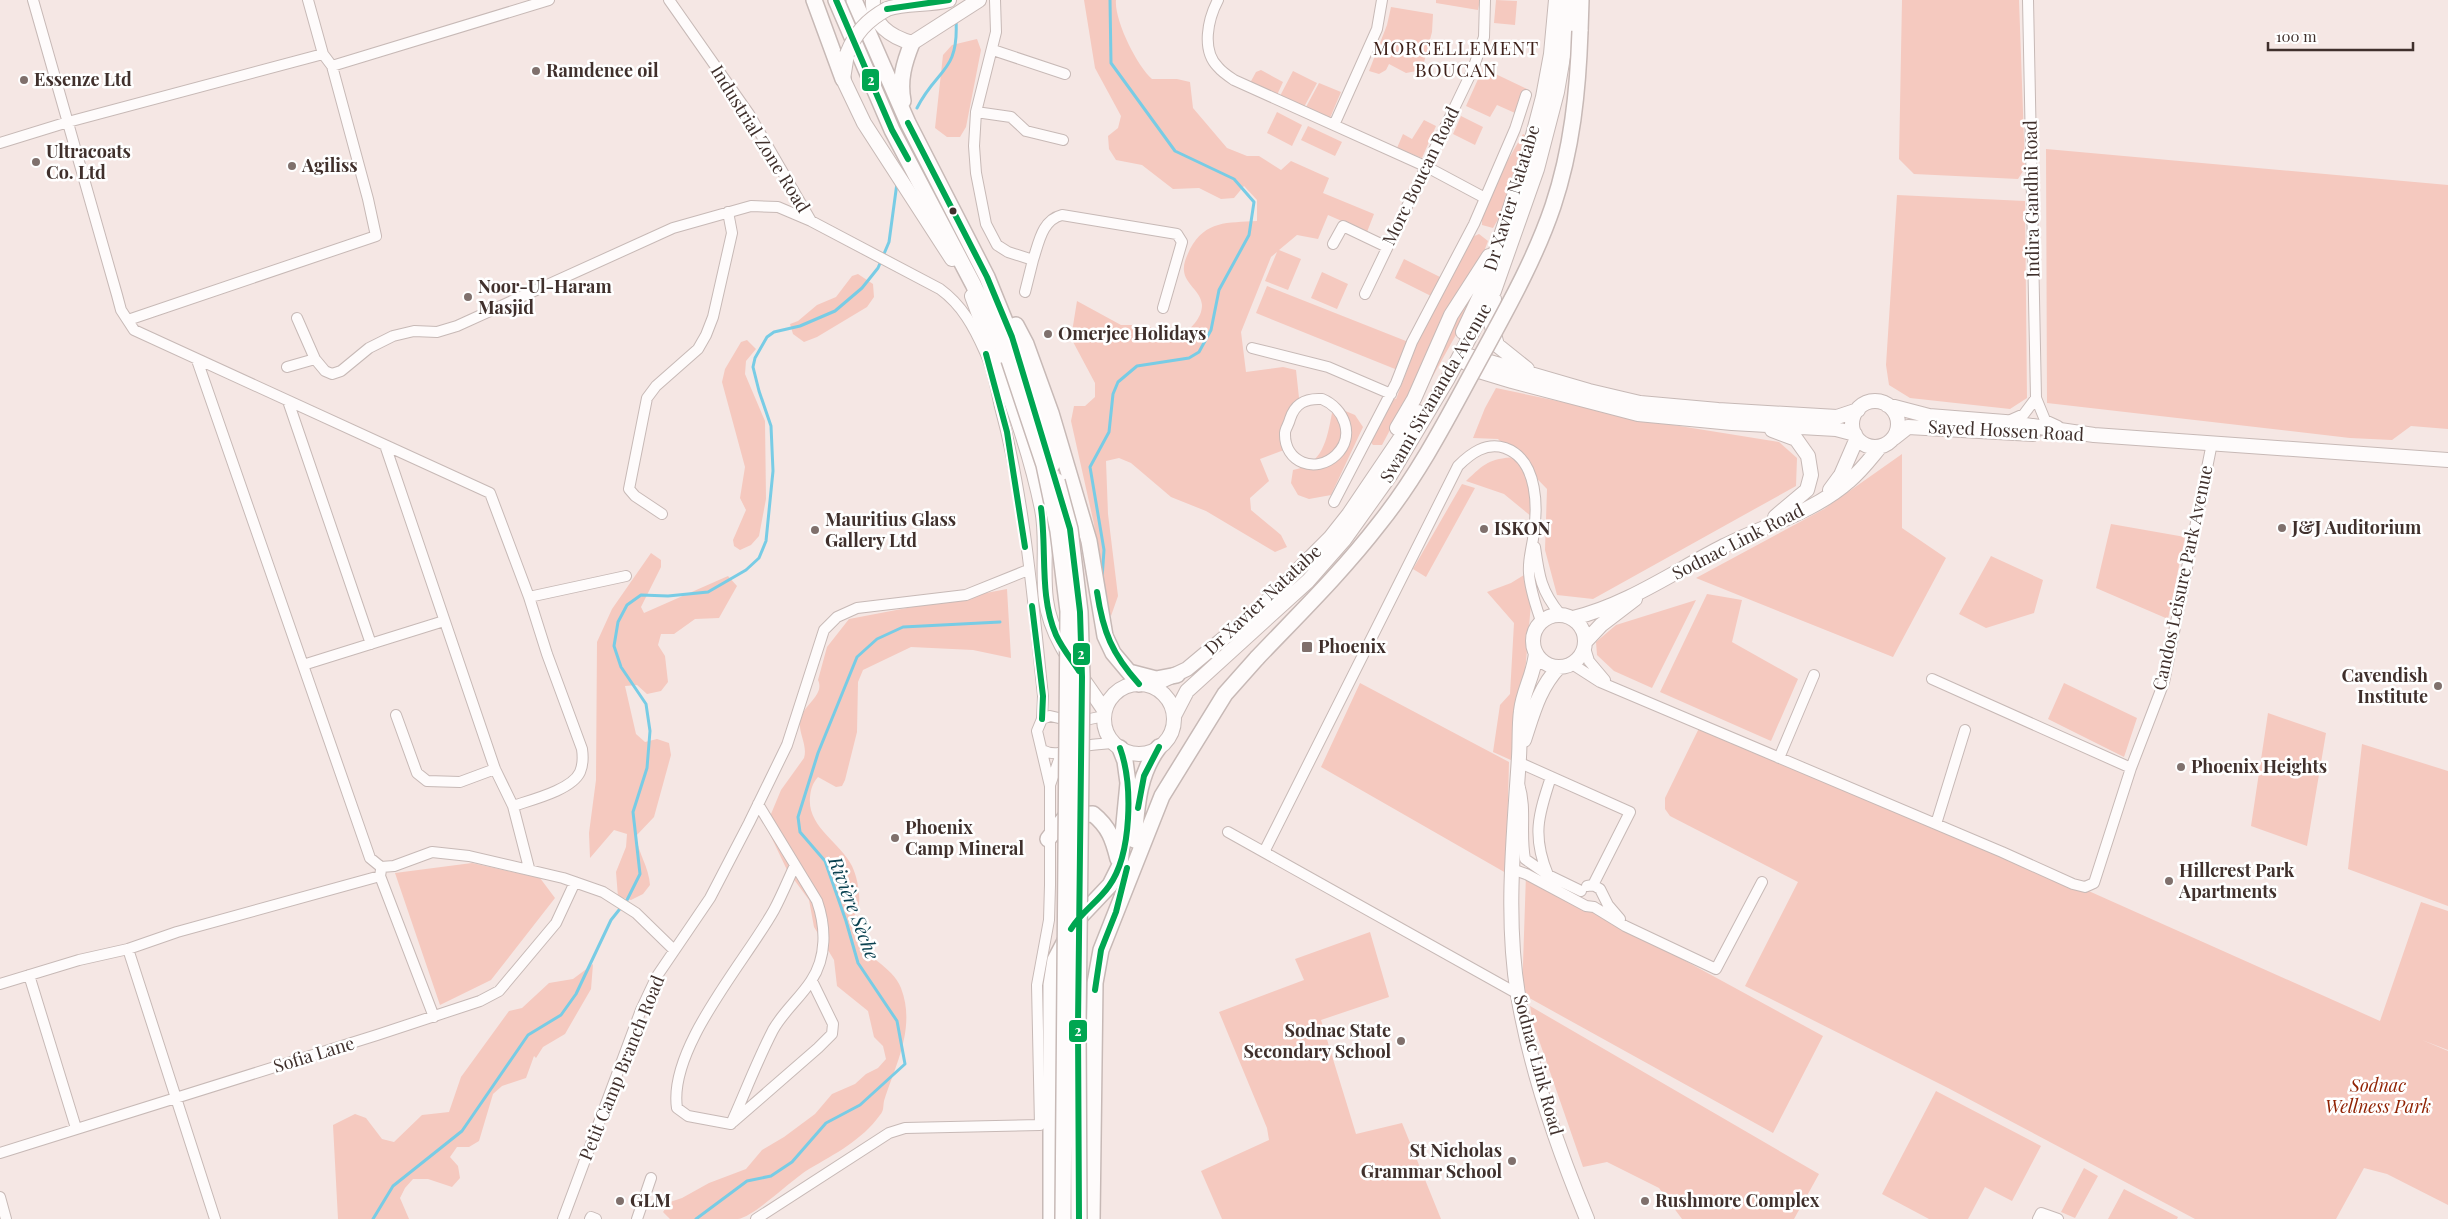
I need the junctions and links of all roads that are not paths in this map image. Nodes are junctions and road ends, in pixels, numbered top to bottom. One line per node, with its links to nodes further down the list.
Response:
1 (33, 0): 27 (street)
2 (308, 0): 21 (street)
3 (549, 0): 22 (street)
4 (669, 0): 35 (street, Industrial Zone Road)
5 (814, 0): 24 (highway)
6 (836, 0): 42 (highway)
7 (854, 0): 28 (highway)
8 (873, 0): 19 (main road)
9 (949, 0): 24 (main road, bridge)
10 (980, 0): 19 (main road)
11 (995, 0): 20 (street)
12 (1218, 0): 29 (street)
13 (1382, 0): 29 (street)
14 (1485, 0): 32 (street, Morc Boucan Road)
15 (1556, 0): 37 (main road, Dr Xavier Natatabe)
16 (1569, 0): 43 (main road, Swami Sivananda Avenue)
17 (1581, 0): 137 (highway, bridge)
18 (2028, 0): 60 (street, Indira Gandhi Road)
19 (912, 43): 28 (highway)
20 (993, 50): 23 (street); 26 (street)
21 (322, 54): 22 (street); 27 (street)
22 (332, 66): 48 (street)
23 (1065, 74)
24 (843, 78): 40 (main road)
25 (1526, 95): 33 (street)
26 (976, 112): 30 (street); 41 (street)
27 (68, 122): 31 (street); 48 (street)
28 (908, 122): 36 (highway)
29 (1334, 125): 32 (street)
30 (1063, 140)
31 (0, 143)
32 (1426, 167): 33 (street); 39 (street, Morc Boucan Road)
33 (1485, 198): 59 (street)
34 (728, 212): 35 (street); 52 (street); 79 (street)
35 (811, 221): 83 (street, Industrial Zone Road)
36 (969, 240): 53 (highway); 95 (highway)
37 (1498, 243): 49 (main road, Dr Xavier Natatabe); 80 (main road)
38 (1334, 244): 39 (street)
39 (1387, 247): 45 (street, Morc Boucan Road)
40 (946, 248): 42 (highway); 102 (main road)
41 (1033, 260): 44 (street); 46 (street)
42 (973, 284): 53 (highway)
43 (1494, 291): 51 (main road, Swami Sivananda Avenue); 57 (main road)
44 (1025, 292)
45 (1365, 294)
46 (1163, 308)
47 (297, 318): 52 (street)
48 (128, 320): 54 (street)
49 (1460, 337): 51 (main road); 55 (main road, Dr Xavier Natatabe)
50 (1252, 348): 59 (street)
51 (1460, 356): 55 (main road); 57 (main road); 58 (main road); 62 (main road, Swami Sivananda Avenue)
52 (315, 359): 56 (street)
53 (1014, 359): 160 (highway, bridge); 161 (highway, bridge)
54 (197, 360): 61 (street); 93 (street)
55 (1446, 364): 80 (main road, Dr Xavier Natatabe)
56 (287, 367)
57 (1532, 374): 64 (main road)
58 (1512, 381): 62 (main road); 66 (main road)
59 (1391, 394): 75 (street)
60 (2036, 398): 65 (street); 67 (street, Indira Gandhi Road)
61 (288, 401): 73 (street); 90 (street)
62 (1434, 403): 104 (main road, Swami Sivananda Avenue)
63 (1887, 405): 64 (main road); 65 (main road, Sayed Hossen Road); 70 (main road)
64 (1858, 410): 68 (main road)
65 (2005, 422): 67 (main road, Sayed Hossen Road)
66 (1732, 423): 68 (main road); 81 (main road)
67 (2071, 432): 69 (main road, Sayed Hossen Road)
68 (1856, 436): 74 (main road); 77 (main road, Sodnac Link Road)
69 (2101, 436): 70 (main road, Sayed Hossen Road); 71 (main road, Sayed Hossen Road)
70 (1894, 438): 74 (main road)
71 (2212, 443): 76 (main road, Sayed Hossen Road); 114 (street, Candos Leisure Park Avenue)
72 (1344, 444): 72 (street); 75 (street)
73 (385, 446): 86 (street); 88 (street)
74 (1880, 447): 77 (main road, Sodnac Link Road)
75 (1361, 449): 78 (street)
76 (2448, 460)
77 (1824, 499): 81 (main road, Sodnac Link Road)
78 (1334, 502)
79 (662, 514)
80 (1349, 514): 96 (main road, Dr Xavier Natatabe)
81 (1758, 532): 85 (main road, Sodnac Link Road)
82 (1533, 538): 87 (street); 89 (street); 123 (street)
83 (1028, 570): 101 (street); 118 (street, Petit Camp Branch Road)
84 (626, 576): 86 (street)
85 (1652, 586): 87 (main road, Sodnac Link Road); 91 (main road, Sodnac Link Road)
86 (529, 597): 119 (street)
87 (1567, 616): 89 (main road); 91 (main road)
88 (444, 621): 90 (street); 115 (street)
89 (1541, 621): 92 (main road)
90 (371, 644): 93 (street)
91 (1585, 645): 94 (main road); 100 (street)
92 (1536, 653): 94 (main road); 113 (main road, Sodnac Link Road)
93 (303, 665): 129 (street)
94 (1565, 665): 100 (street); 113 (main road, Sodnac Link Road)
95 (1129, 672): 96 (highway); 99 (highway)
96 (1177, 675): 99 (main road, Dr Xavier Natatabe)
97 (1814, 675): 112 (street)
98 (1932, 679): 114 (street)
99 (1145, 685): 102 (main road); 104 (main road)
100 (1611, 686): 112 (street)
101 (1043, 696): 105 (street); 106 (street)
102 (1104, 713): 105 (street); 108 (main road)
103 (396, 715): 115 (street)
104 (1174, 716): 109 (main road)
105 (1055, 717): 106 (street)
106 (1042, 720): 110 (street)
107 (1965, 730): 120 (street)
108 (1116, 746): 109 (main road); 111 (street); 126 (highway)
109 (1159, 747): 137 (highway)
110 (1042, 750): 111 (street); 117 (street)
111 (1061, 754): 117 (street)
112 (1779, 758): 120 (street)
113 (1518, 765): 116 (street); 124 (street); 128 (main road, Sodnac Link Road)
114 (2131, 768): 120 (street, Candos Leisure Park Avenue)
115 (495, 769): 119 (street)
116 (1551, 777): 130 (street); 133 (street)
117 (1050, 786): 122 (street)
118 (758, 804): 125 (street); 140 (street, Petit Camp Branch Road)
119 (513, 806): 127 (street)
120 (1936, 824)
121 (1228, 832): 123 (street)
122 (1048, 839): 126 (highway); 158 (street)
123 (1264, 852): 144 (street)
124 (1531, 864): 128 (street); 130 (street)
125 (795, 865): 142 (street); 147 (street)
126 (1120, 865): 159 (highway)
127 (529, 868): 129 (street); 131 (street)
128 (1512, 869): 134 (street); 144 (main road, Sodnac Link Road)
129 (381, 872): 139 (street); 145 (street)
130 (1548, 875): 134 (street)
131 (575, 882): 140 (street); 145 (street, Sofia Lane)
132 (1762, 882): 138 (street)
133 (1594, 885): 134 (street); 135 (street)
134 (1581, 896): 136 (street)
135 (1602, 896): 136 (street); 138 (street)
136 (1594, 907): 138 (street)
137 (1116, 912): 162 (highway)
138 (1626, 926)
139 (128, 949): 141 (street); 146 (street)
140 (674, 949): 154 (street, Petit Camp Branch Road)
141 (28, 976): 143 (street); 148 (street)
142 (812, 981): 147 (street); 147 (street)
143 (0, 984)
144 (1518, 994): 163 (main road, Sodnac Link Road)
145 (434, 1017): 146 (street, Sofia Lane)
146 (177, 1098): 148 (street, Sofia Lane); 153 (street)
147 (731, 1124)
148 (76, 1128): 149 (street, Sofia Lane)
149 (0, 1153)
150 (651, 1178): 157 (street)
151 (0, 1197): 152 (street)
152 (6, 1219)
153 (214, 1219)
154 (563, 1219)
155 (590, 1219): 156 (street)
156 (596, 1219)
157 (637, 1219)
158 (756, 1219)
159 (1051, 1219)
160 (1063, 1219)
161 (1079, 1219)
162 (1092, 1219)
163 (1588, 1219)
164 (2038, 1219): 165 (street)
165 (2058, 1219)

